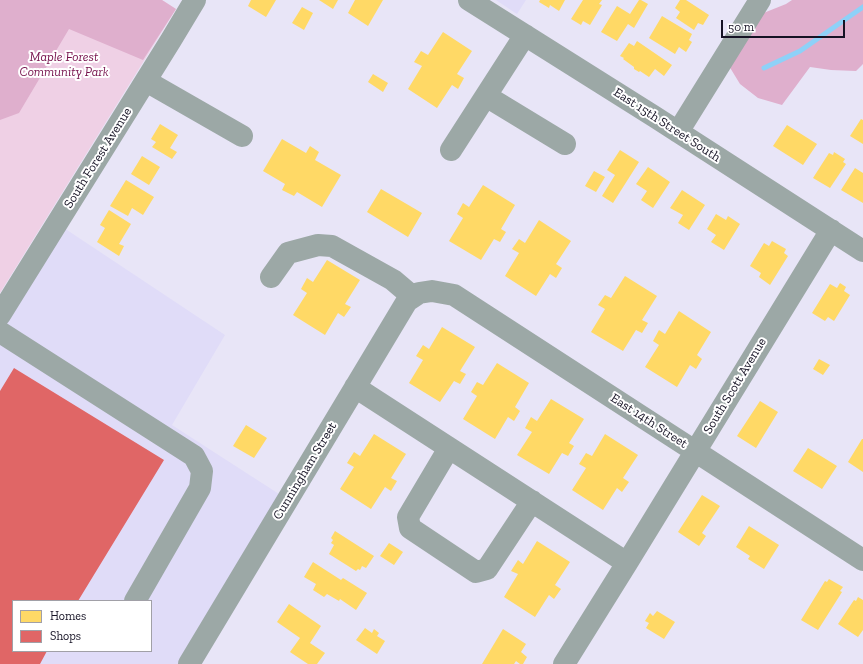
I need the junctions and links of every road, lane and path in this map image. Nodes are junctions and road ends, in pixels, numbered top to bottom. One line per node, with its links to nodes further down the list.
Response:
1 (195, 0): 5 (street, South Forest Avenue)
2 (469, 0): 4 (street, East 15th Street South)
3 (760, 0): 7 (street)
4 (525, 35): 6 (street); 7 (street, East 15th Street South)
5 (146, 81): 8 (street); 15 (street, South Forest Avenue)
6 (486, 96): 9 (street); 10 (street)
7 (678, 132): 11 (street, East 15th Street South)
8 (242, 136)
9 (564, 144)
10 (451, 150)
11 (831, 230): 12 (street, East 15th Street South); 19 (street, South Scott Avenue)
12 (863, 251)
13 (271, 277): 14 (street)
14 (422, 294): 17 (street, Cunningham Street); 19 (street, East 14th Street)
15 (0, 315)
16 (0, 332): 23 (street)
17 (355, 387): 18 (street); 24 (street, Cunningham Street)
18 (449, 448): 20 (street); 20 (street)
19 (696, 451): 21 (street, East 14th Street); 22 (street, South Scott Avenue)
20 (532, 501): 22 (street)
21 (863, 560)
22 (627, 562): 25 (street, South Scott Avenue)
23 (136, 600)
24 (189, 664)
25 (564, 664)

